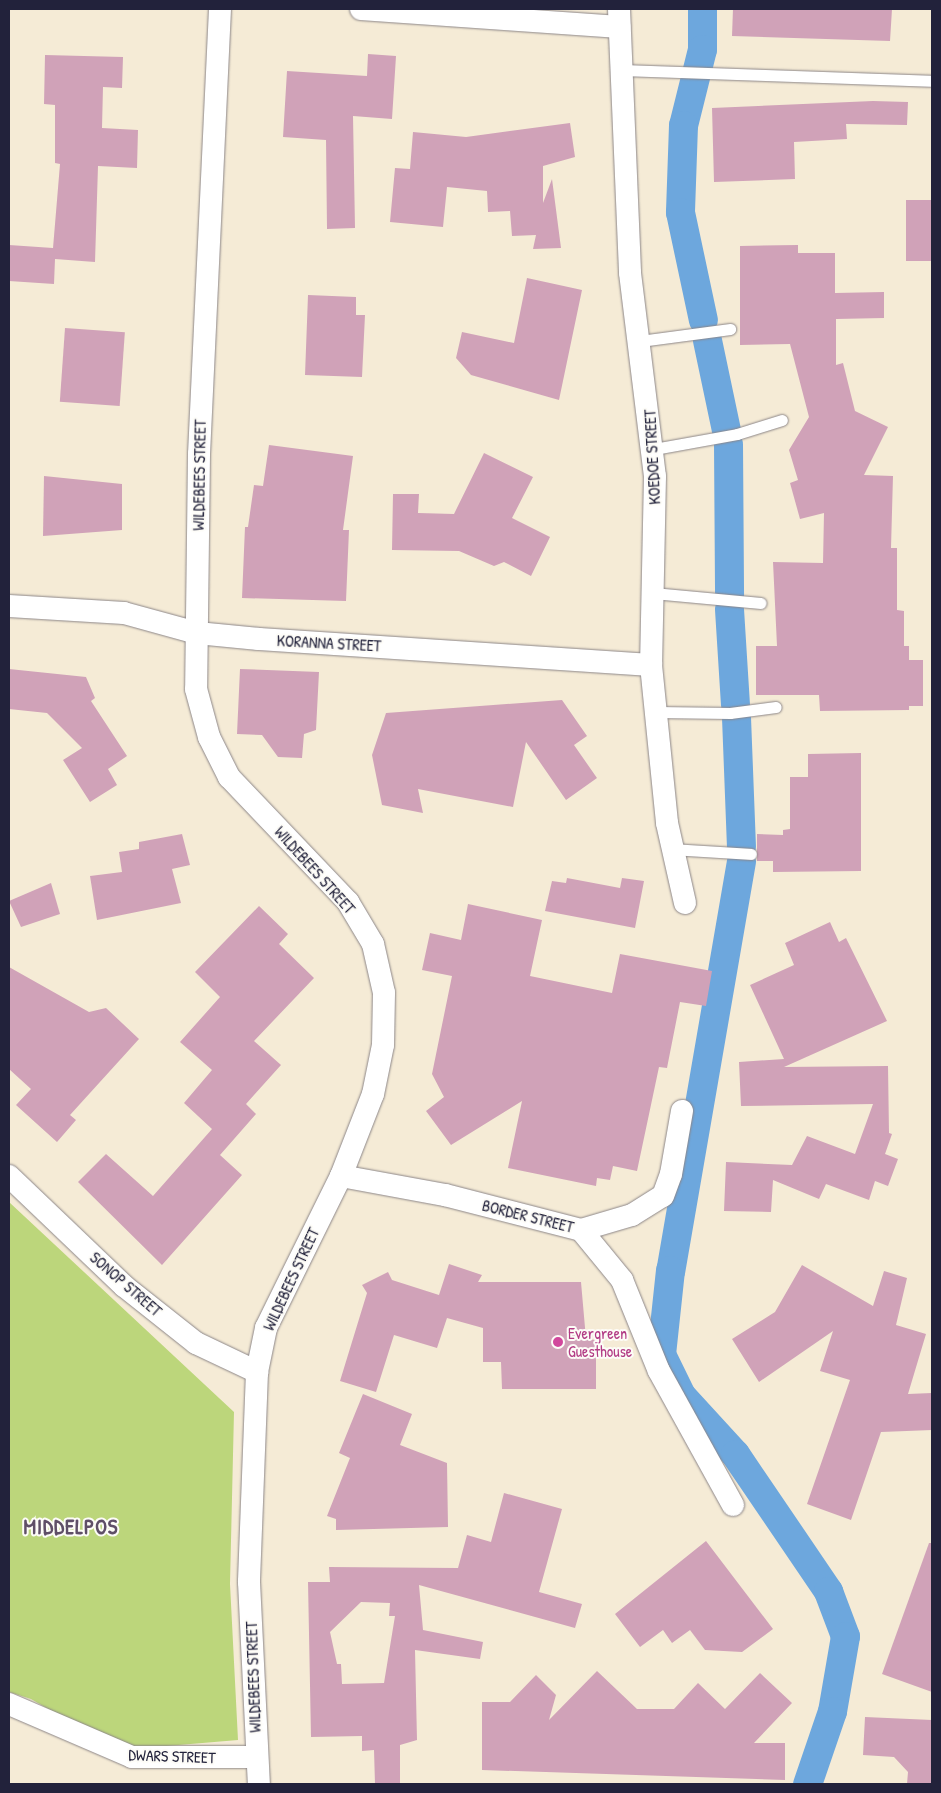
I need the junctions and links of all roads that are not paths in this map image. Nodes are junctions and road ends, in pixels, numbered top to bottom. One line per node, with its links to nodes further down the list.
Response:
1 (220, 9): 13 (street, WILDEBEES STREET)
2 (361, 9): 3 (street)
3 (619, 18): 4 (street, KOEDOE STREET)
4 (620, 70): 5 (lane); 7 (street, KOEDOE STREET)
5 (932, 81)
6 (730, 329): 7 (lane)
7 (640, 341): 9 (street, KOEDOE STREET)
8 (782, 420): 9 (lane)
9 (654, 449): 10 (street, KOEDOE STREET)
10 (653, 593): 11 (lane); 14 (street, KOEDOE STREET)
11 (761, 603)
12 (9, 606): 13 (street, KORANNA STREET)
13 (196, 632): 14 (street, KORANNA STREET); 22 (street, WILDEBEES STREET)
14 (652, 665): 16 (street, KOEDOE STREET)
15 (776, 707): 16 (lane)
16 (656, 712): 17 (street, KOEDOE STREET)
17 (672, 849): 18 (lane); 19 (street, KOEDOE STREET)
18 (751, 854)
19 (685, 903)
20 (682, 1111): 23 (street)
21 (9, 1176): 24 (street, SONOP STREET)
22 (340, 1176): 23 (street, BORDER STREET); 24 (street, WILDEBEES STREET)
23 (581, 1230): 25 (street, BORDER STREET)
24 (257, 1372): 27 (street, WILDEBEES STREET)
25 (733, 1505)
26 (9, 1704): 27 (street, DWARS STREET)
27 (256, 1757): 28 (street, WILDEBEES STREET)
28 (259, 1784)

